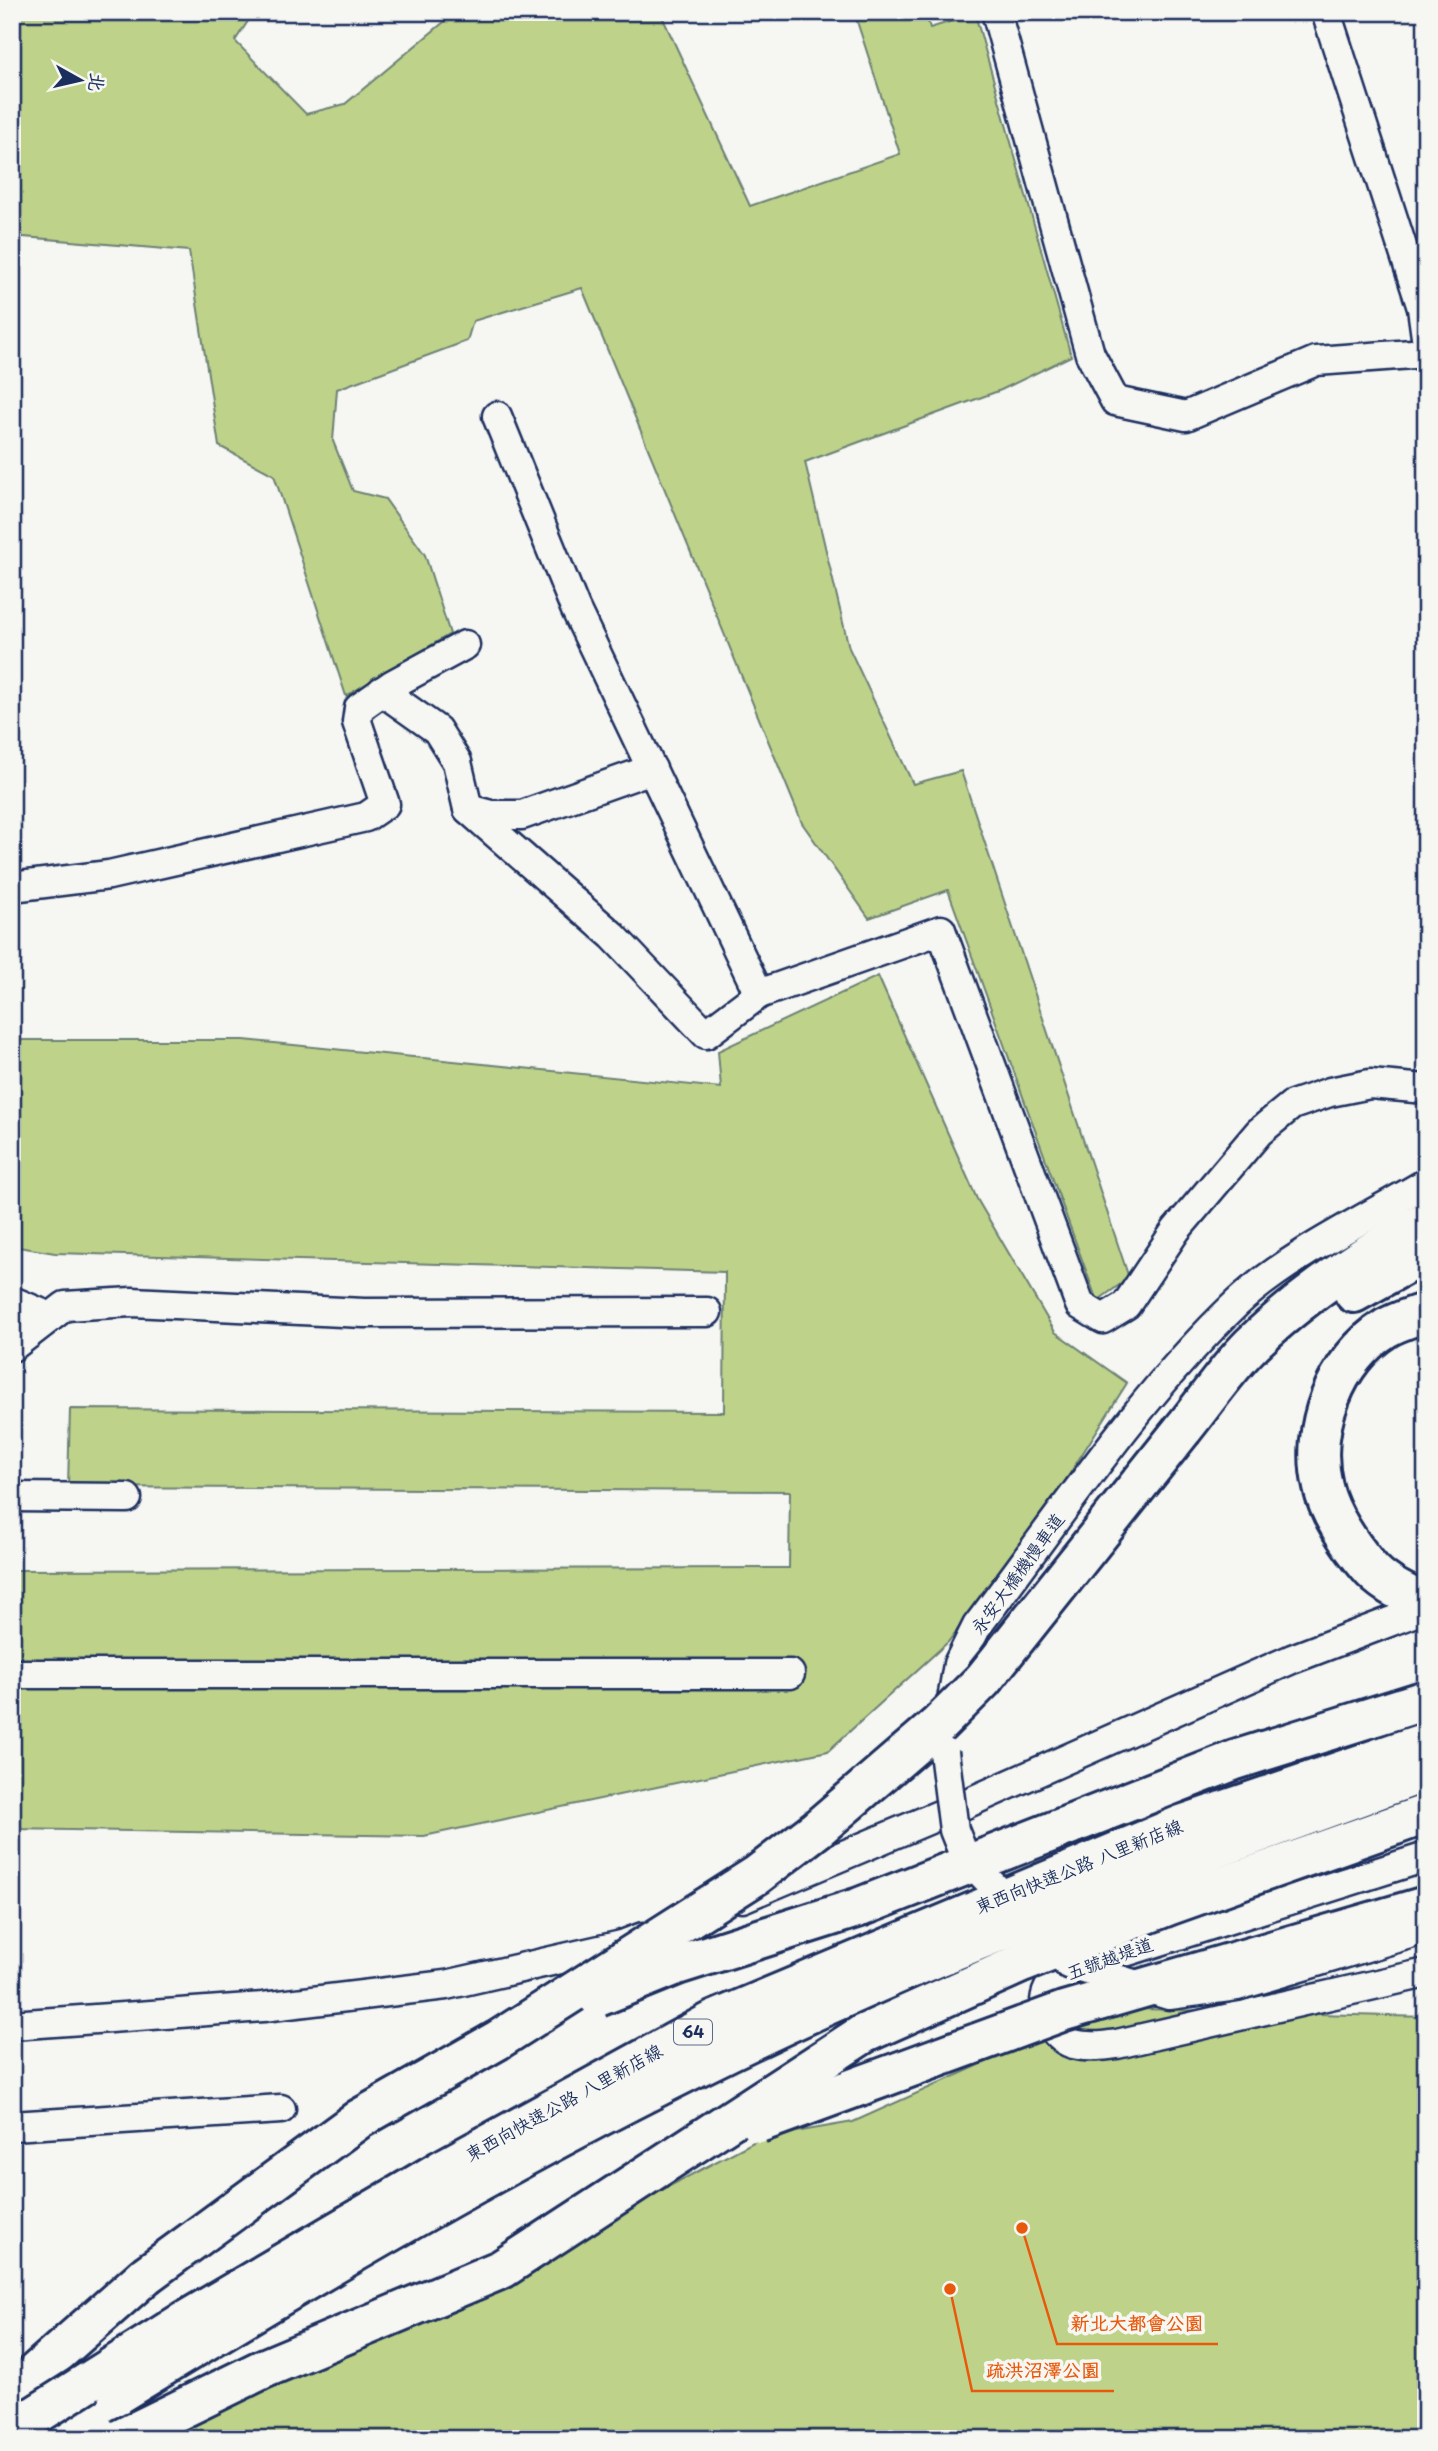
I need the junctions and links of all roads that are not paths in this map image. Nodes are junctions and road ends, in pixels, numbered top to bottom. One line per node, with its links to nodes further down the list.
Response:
1 (996, 12): 4 (street)
2 (1326, 12): 3 (street)
3 (1426, 337)
4 (1426, 352)
5 (498, 416): 8 (street)
6 (465, 645): 7 (street)
7 (382, 691): 9 (street); 10 (street)
8 (652, 769): 9 (street); 11 (street)
9 (468, 809): 11 (street)
10 (12, 887)
11 (759, 994): 12 (street)
12 (1426, 1089)
13 (1426, 1183): 33 (street, 永安大橋機慢車道, bridge)
14 (1426, 1221): 21 (highway)
15 (1426, 1253): 21 (highway)
16 (12, 1301): 19 (street)
17 (708, 1312): 19 (street)
18 (1426, 1312): 24 (highway)
19 (50, 1317): 20 (street)
20 (12, 1347)
21 (1183, 1429): 36 (highway, bridge)
22 (12, 1497): 23 (street)
23 (127, 1498)
24 (1426, 1606): 35 (street)
25 (12, 1674): 26 (street)
26 (790, 1674)
27 (1426, 1700): 36 (highway, bridge)
28 (1426, 1742): 41 (highway, 東西向快速公路 八里新店線 / 64, bridge)
29 (1426, 1772): 42 (highway, 東西向快速公路 八里新店線 / 64, bridge)
30 (1426, 1814): 39 (highway, bridge)
31 (1426, 1857): 34 (street, 五號越堤道)
32 (1426, 1906): 39 (highway, bridge)
33 (1426, 1929)
34 (1426, 1973)
35 (12, 2025)
36 (498, 2040): 40 (highway, bridge)
37 (281, 2109): 38 (street)
38 (12, 2126)
39 (502, 2269): 43 (highway, bridge)
40 (12, 2393)
41 (12, 2430)
42 (45, 2439)
43 (120, 2439)

